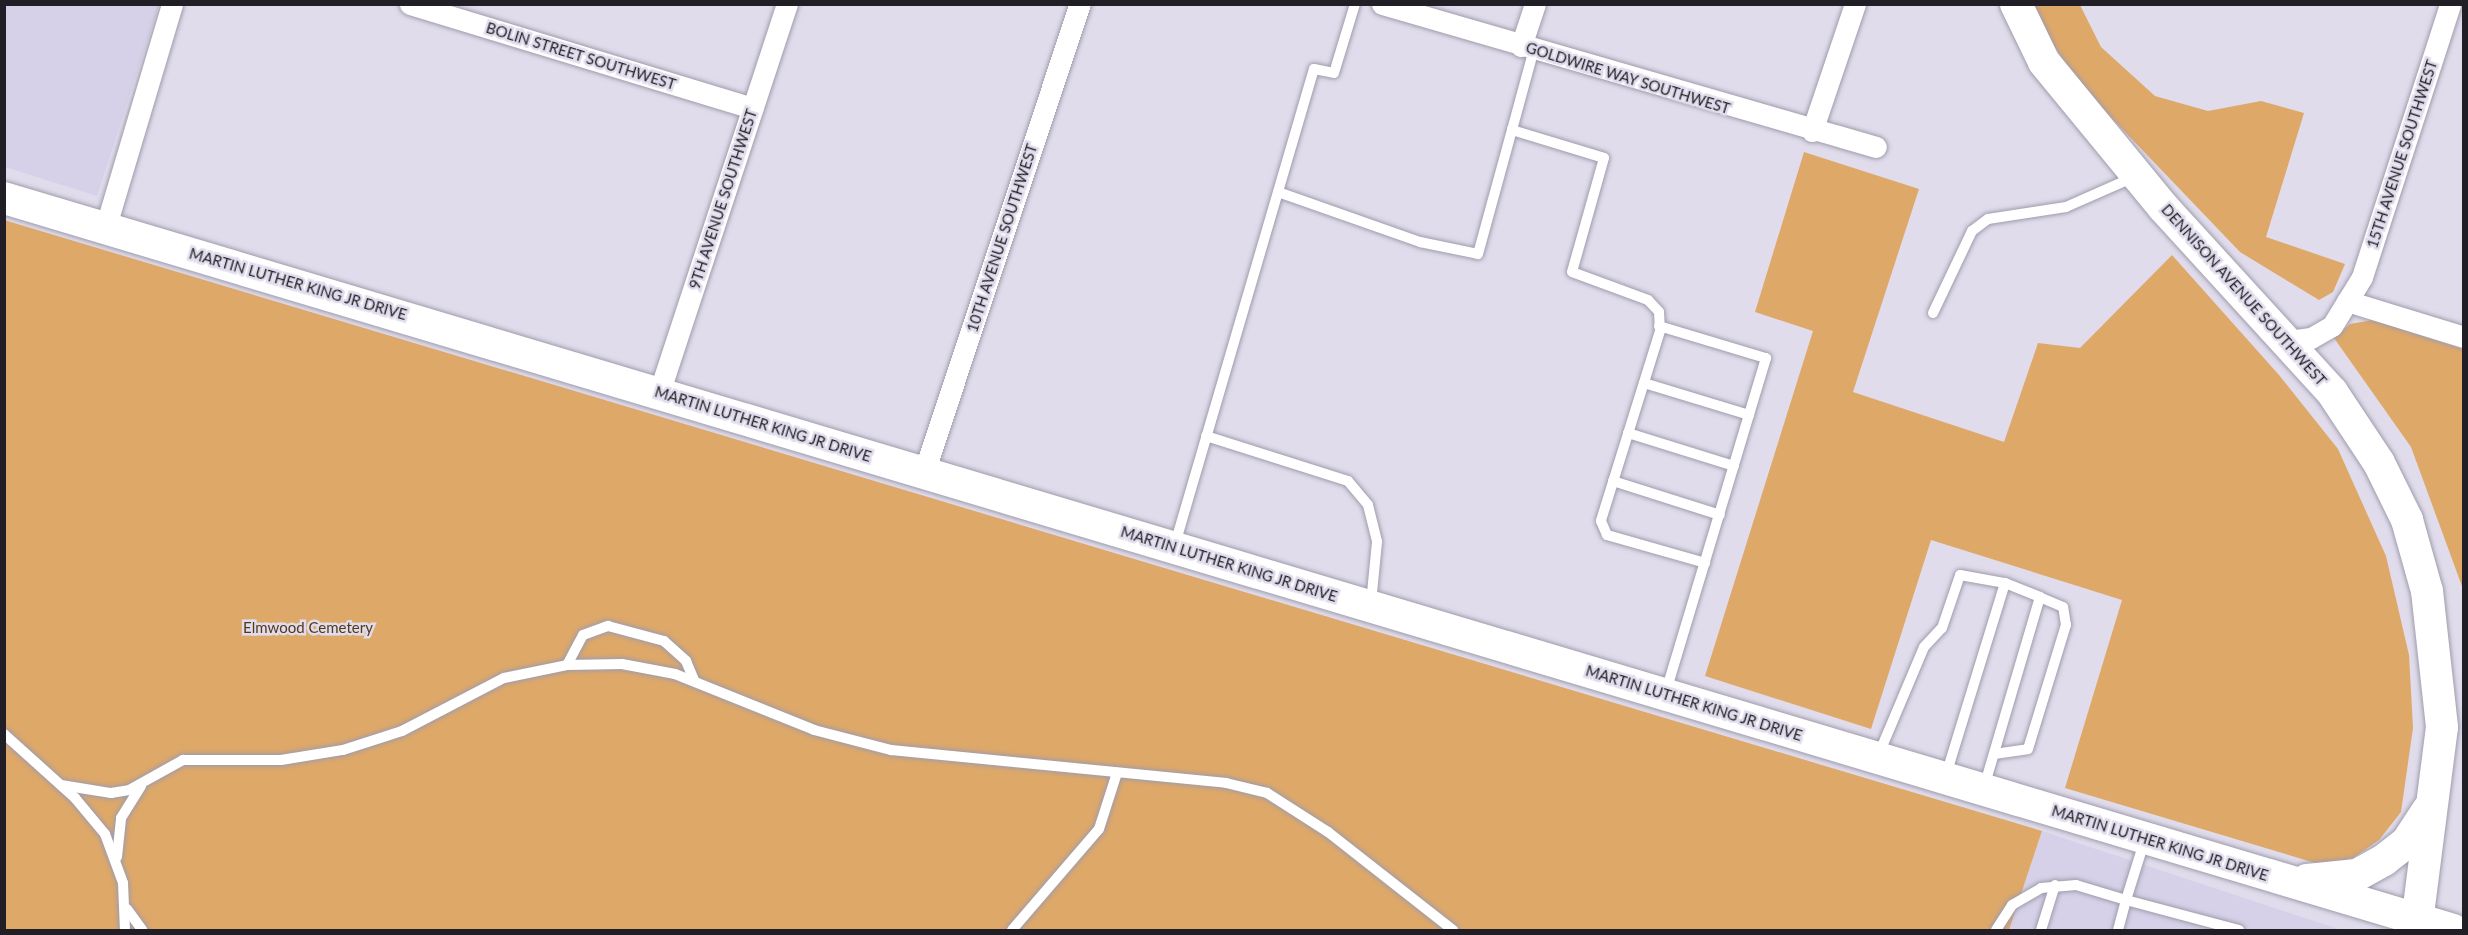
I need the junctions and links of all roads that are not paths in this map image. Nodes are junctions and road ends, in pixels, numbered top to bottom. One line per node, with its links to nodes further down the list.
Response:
1 (172, 4): 19 (street)
2 (410, 4): 12 (street, BOLIN STREET SOUTHWEST)
3 (787, 4): 12 (street, 9TH AVENUE SOUTHWEST)
4 (1080, 4): 31 (street, 10TH AVENUE SOUTHWEST)
5 (1355, 4): 17 (lane)
6 (1382, 4): 11 (street, GOLDWIRE WAY SOUTHWEST)
7 (1535, 4): 11 (street)
8 (1855, 4): 14 (street)
9 (2016, 4): 16 (main road, DENNISON AVENUE SOUTHWEST)
10 (2450, 4): 20 (street, 15TH AVENUE SOUTHWEST)
11 (1528, 47): 13 (lane); 14 (street, GOLDWIRE WAY SOUTHWEST)
12 (753, 108): 26 (street, 9TH AVENUE SOUTHWEST)
13 (1512, 129): 17 (lane); 22 (lane)
14 (1812, 131): 15 (street, GOLDWIRE WAY SOUTHWEST)
15 (1876, 147)
16 (2137, 175): 21 (lane); 24 (main road, DENNISON AVENUE SOUTHWEST)
17 (1278, 192): 29 (lane)
18 (4, 198): 19 (main road, MARTIN LUTHER KING JR DRIVE)
19 (105, 229): 26 (main road, MARTIN LUTHER KING JR DRIVE)
20 (2348, 301): 23 (street); 24 (street, 15TH AVENUE SOUTHWEST)
21 (1933, 313)
22 (1659, 326): 25 (lane); 27 (lane)
23 (2463, 337)
24 (2289, 341): 50 (main road, DENNISON AVENUE SOUTHWEST)
25 (1644, 383): 27 (lane); 28 (lane)
26 (659, 393): 31 (main road, MARTIN LUTHER KING JR DRIVE)
27 (1749, 415): 30 (lane)
28 (1628, 433): 30 (lane); 32 (lane)
29 (1206, 436): 34 (lane); 38 (lane)
30 (1734, 466): 33 (lane)
31 (924, 472): 34 (main road, MARTIN LUTHER KING JR DRIVE)
32 (1613, 481): 33 (lane); 35 (lane)
33 (1720, 515): 35 (lane)
34 (1174, 547): 38 (main road, MARTIN LUTHER KING JR DRIVE)
35 (1705, 563): 41 (lane)
36 (2005, 583): 37 (lane); 44 (lane); 46 (lane)
37 (2040, 597): 43 (lane); 43 (lane)
38 (1371, 606): 41 (main road, MARTIN LUTHER KING JR DRIVE)
39 (567, 665): 40 (lane); 40 (lane); 47 (lane)
40 (694, 680): 45 (lane)
41 (1665, 695): 44 (main road, MARTIN LUTHER KING JR DRIVE)
42 (4, 734): 48 (lane)
43 (1994, 754): 49 (lane)
44 (1877, 758): 46 (main road, MARTIN LUTHER KING JR DRIVE)
45 (1117, 773): 60 (lane); 61 (lane)
46 (1945, 778): 49 (main road, MARTIN LUTHER KING JR DRIVE)
47 (144, 782): 48 (lane); 52 (lane)
48 (61, 785): 52 (lane)
49 (1983, 790): 51 (main road, MARTIN LUTHER KING JR DRIVE)
50 (2432, 804): 53 (main road); 57 (main road, DENNISON AVENUE SOUTHWEST)
51 (2145, 838): 53 (main road, MARTIN LUTHER KING JR DRIVE); 55 (lane)
52 (117, 860): 56 (lane)
53 (2287, 881): 57 (main road, MARTIN LUTHER KING JR DRIVE)
54 (2055, 885): 55 (lane); 62 (lane); 63 (lane)
55 (2126, 900): 64 (lane); 65 (lane)
56 (127, 909): 58 (lane); 59 (lane)
57 (2416, 925): 66 (main road, MARTIN LUTHER KING JR DRIVE)
58 (125, 930)
59 (142, 930)
60 (1012, 930)
61 (1453, 930)
62 (1996, 930)
63 (2041, 930)
64 (2118, 930)
65 (2238, 930)
66 (2452, 930)

